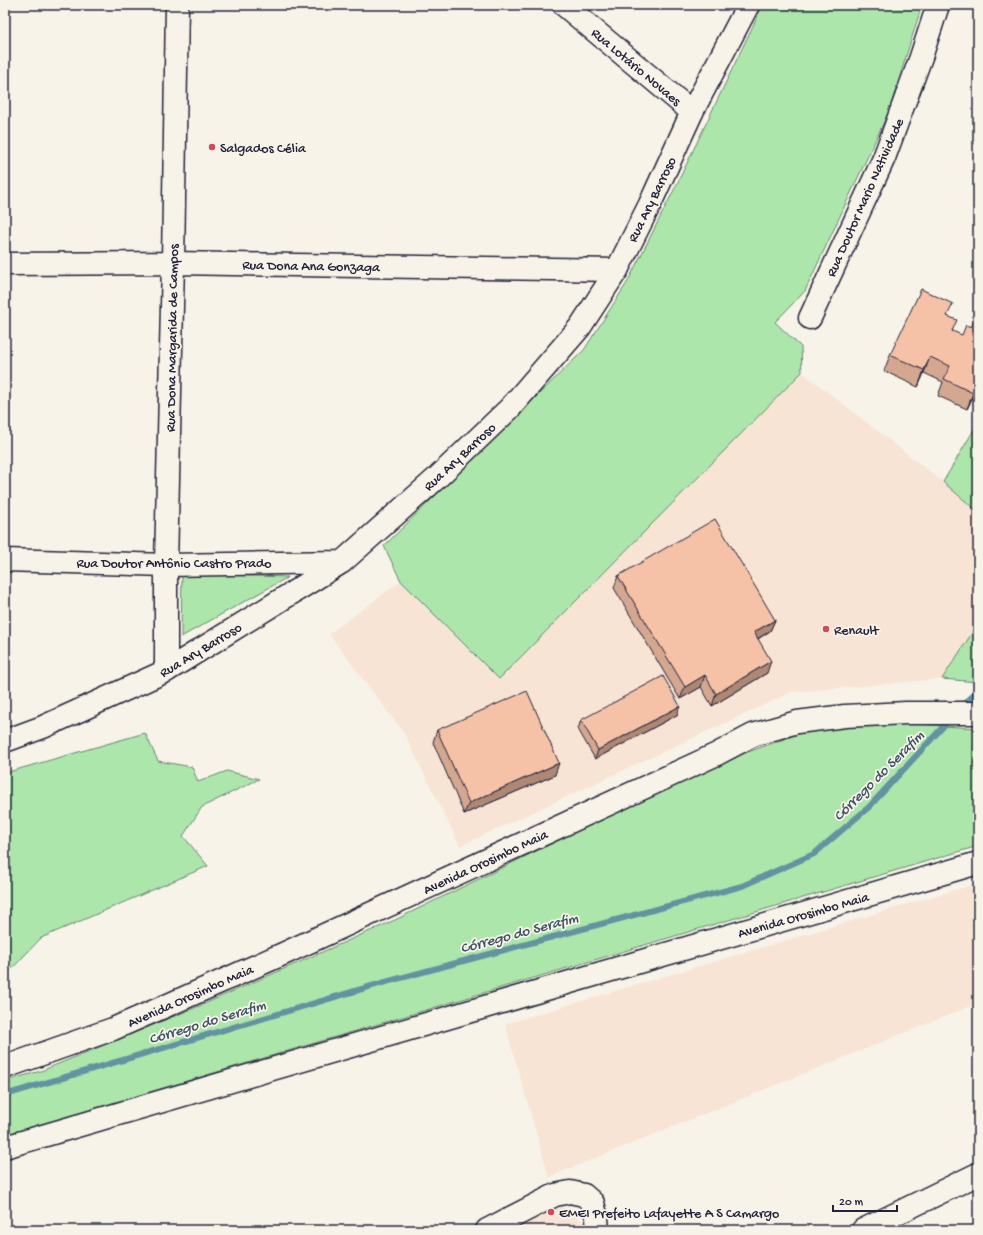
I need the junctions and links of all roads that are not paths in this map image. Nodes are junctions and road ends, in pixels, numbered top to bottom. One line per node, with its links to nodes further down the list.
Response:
1 (176, 5): 6 (main road, Rua Dona Margarida de Campos)
2 (564, 5): 5 (main road, Rua Lotário Novaes)
3 (748, 5): 5 (main road, Rua Ary Barroso)
4 (938, 5): 9 (main road, Rua Doutor Mario Natividade)
5 (692, 112): 8 (main road, Rua Ary Barroso)
6 (173, 263): 7 (main road, Rua Dona Ana Gonzaga); 8 (main road, Rua Dona Ana Gonzaga); 12 (main road, Rua Dona Margarida de Campos)
7 (5, 264)
8 (617, 270): 11 (main road, Rua Ary Barroso)
9 (810, 318)
10 (5, 560): 12 (main road, Rua Doutor Antônio Castro Prado)
11 (342, 562): 12 (main road, Rua Doutor Antônio Castro Prado); 13 (main road, Rua Ary Barroso)
12 (166, 565): 13 (main road, Rua Dona Margarida de Campos)
13 (166, 671): 15 (main road, Rua Ary Barroso)
14 (978, 712): 17 (main road, Avenida Orosimbo Maia)
15 (5, 741)
16 (978, 863): 18 (main road, Avenida Orosimbo Maia)
17 (5, 1067)
18 (5, 1147)
19 (978, 1174): 22 (main road)
20 (487, 1230): 21 (main road)
21 (598, 1230)
22 (863, 1230)

